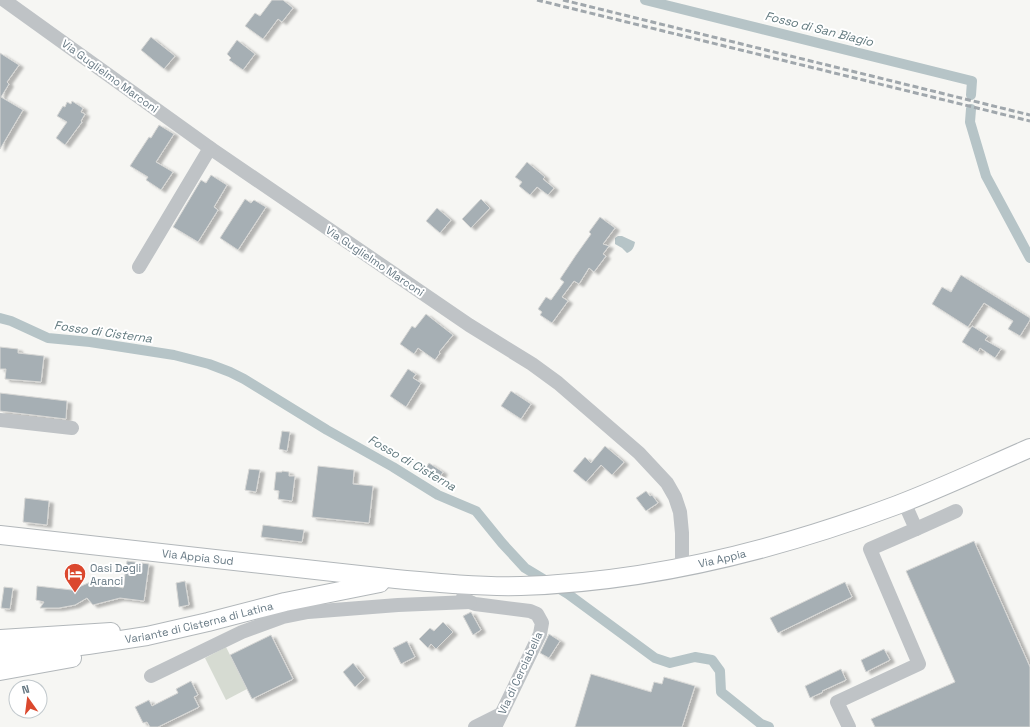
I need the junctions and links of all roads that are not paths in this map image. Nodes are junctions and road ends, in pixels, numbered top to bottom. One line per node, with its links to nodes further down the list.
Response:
1 (4, 0): 2 (street, Via Guglielmo Marconi)
2 (210, 148): 3 (street); 11 (street, Via Guglielmo Marconi)
3 (139, 267)
4 (0, 420): 5 (street)
5 (72, 428)
6 (1030, 448): 7 (main road, Via Appia)
7 (904, 502): 9 (street); 11 (main road, Via Appia)
8 (956, 511): 9 (street)
9 (916, 529): 23 (street)
10 (0, 535): 12 (main road, Via Appia Sud)
11 (682, 566): 13 (main road, Via Appia)
12 (396, 579): 13 (main road, Via Appia); 15 (main road, Variante di Cisterna di Latina)
13 (457, 584): 14 (street)
14 (470, 602): 19 (street); 20 (street, Via di Cerciabella)
15 (208, 622): 16 (main road); 17 (main road, Variante di Cisterna di Latina); 18 (main road)
16 (0, 639)
17 (0, 656)
18 (0, 671)
19 (151, 676)
20 (501, 714): 21 (street); 22 (street, Via di Cerciabella)
21 (475, 727)
22 (495, 727)
23 (849, 727)

